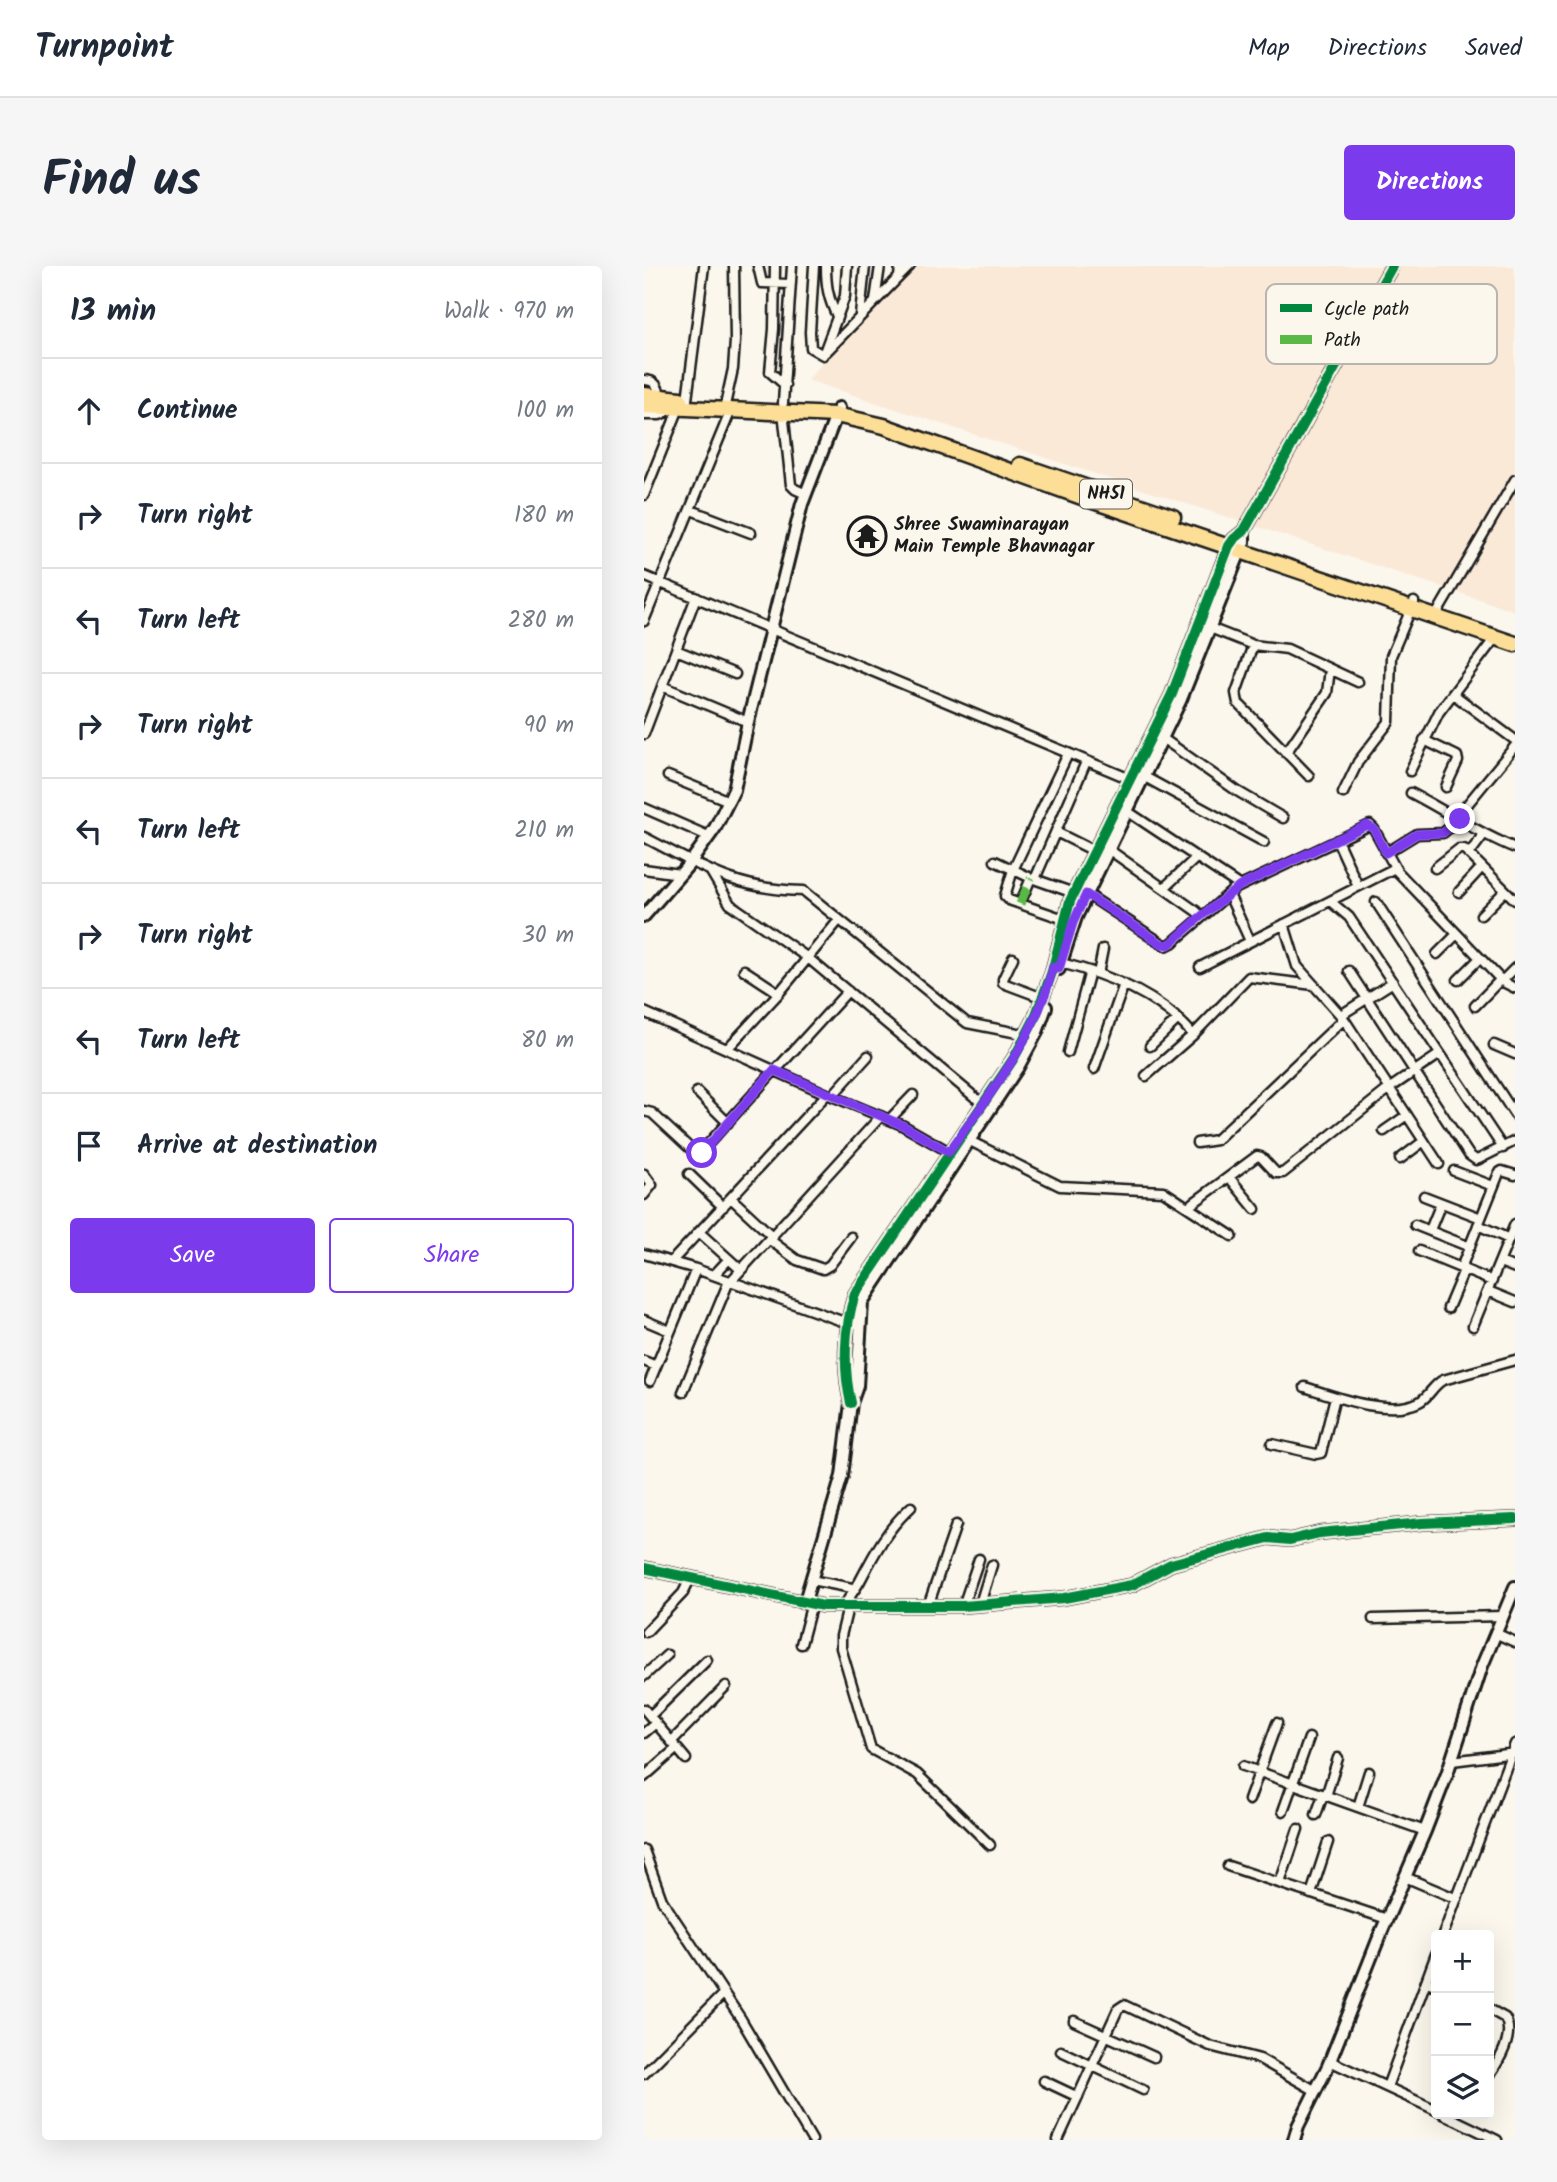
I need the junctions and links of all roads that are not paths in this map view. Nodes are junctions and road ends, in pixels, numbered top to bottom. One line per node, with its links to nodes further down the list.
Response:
1 (704, 266): 26 (street)
2 (734, 266): 28 (street)
3 (758, 266): 15 (street)
4 (775, 266): 15 (street)
5 (792, 266): 16 (street)
6 (814, 266): 21 (street)
7 (826, 266): 19 (street)
8 (847, 266): 19 (street)
9 (865, 266): 20 (street)
10 (880, 266): 18 (street)
11 (900, 266): 14 (street)
12 (910, 266): 14 (street)
13 (1392, 266): 17 (street)
14 (899, 277): 18 (street)
15 (775, 283): 16 (street); 24 (street)
16 (790, 284): 24 (street)
17 (1382, 284)
18 (875, 301): 20 (street)
19 (837, 316): 21 (street)
20 (860, 317): 21 (street)
21 (823, 355)
22 (1337, 364): 37 (street)
23 (644, 380): 26 (street)
24 (786, 385): 29 (street)
25 (644, 395): 26 (highway, NH51)
26 (676, 405): 27 (highway, NH51); 28 (highway, NH51); 31 (street); 34 (street)
27 (644, 406)
28 (727, 407): 29 (highway, NH51); 35 (street)
29 (783, 407): 30 (highway, NH51); 33 (street)
30 (838, 411): 33 (street); 37 (highway, NH51)
31 (644, 415)
32 (1515, 480): 42 (street)
33 (806, 494): 45 (street)
34 (644, 495)
35 (691, 510): 36 (street); 39 (street)
36 (751, 533)
37 (1238, 542): 41 (highway, NH51); 44 (street)
38 (644, 576): 39 (street)
39 (661, 582): 40 (street); 43 (street)
40 (696, 597): 45 (street); 49 (street)
41 (1413, 605): 42 (highway, NH51); 46 (highway, NH51); 69 (street)
42 (1439, 610): 47 (highway, NH51)
43 (644, 621)
44 (1204, 626): 48 (street); 57 (street); 67 (street)
45 (772, 629): 55 (street); 62 (street)
46 (1495, 638): 47 (highway, NH51); 54 (street)
47 (1514, 640)
48 (1252, 645): 50 (street); 61 (street)
49 (676, 650): 51 (street); 53 (street)
50 (1330, 668): 52 (street); 61 (street)
51 (735, 674)
52 (1358, 682)
53 (662, 686): 55 (street); 56 (street)
54 (1453, 694): 58 (street); 59 (street)
55 (748, 722): 71 (street)
56 (644, 734)
57 (1162, 738): 67 (street); 74 (street)
58 (1424, 740): 64 (street); 68 (street)
59 (1515, 740)
60 (1515, 746): 75 (street)
61 (1286, 753): 66 (street)
62 (1068, 754): 63 (street); 94 (street)
63 (1086, 762): 67 (street); 76 (street)
64 (1410, 771)
65 (668, 776): 71 (street)
66 (1309, 776)
67 (1138, 779): 73 (street); 81 (street); 84 (street)
68 (1446, 788)
69 (1343, 793)
70 (1411, 793): 75 (street)
71 (729, 801): 78 (street)
72 (644, 808): 78 (street)
73 (1127, 811): 83 (street); 87 (street)
74 (1283, 818)
75 (1459, 818): 77 (street); 85 (street)
76 (1056, 832): 84 (street); 97 (street)
77 (1484, 834): 82 (street); 86 (street)
78 (708, 836): 89 (street)
79 (644, 837): 89 (street)
80 (1337, 839): 85 (street); 98 (street); 99 (street)
81 (1264, 842)
82 (1515, 848)
83 (1108, 849): 100 (street); 105 (street)
84 (1094, 851): 101 (street)
85 (1386, 853): 91 (street)
86 (1469, 854): 90 (street); 92 (street)
87 (1197, 857): 98 (street); 100 (street)
88 (995, 861): 94 (street)
89 (690, 863): 95 (street); 96 (street)
90 (1482, 867): 102 (street); 104 (street)
91 (1395, 868): 99 (street); 116 (street)
92 (1435, 868)
93 (644, 869): 96 (street)
94 (1013, 870): 97 (street); 109 (street)
95 (711, 872): 114 (street); 120 (street)
96 (680, 874): 111 (street)
97 (1033, 879): 101 (street); 109 (street)
98 (1240, 886): 103 (street)
99 (1358, 886): 107 (street)
100 (1164, 888): 112 (street)
101 (1075, 890): 105 (street); 113 (street)
102 (1505, 891): 106 (street); 110 (street)
103 (1231, 892): 112 (street); 117 (street)
104 (1459, 892)
105 (1086, 894): 112 (street); 123 (street)
106 (1515, 900)
107 (1330, 901): 115 (street); 131 (street)
108 (1376, 902): 163 (street)
109 (1020, 904): 113 (street)
110 (1481, 915)
111 (644, 916)
112 (1201, 916)
113 (1064, 919): 123 (street)
114 (839, 920): 120 (street); 144 (street)
115 (1284, 924): 117 (street); 133 (street)
116 (1457, 934): 119 (street); 122 (street)
117 (1251, 941): 124 (street)
118 (1103, 949): 128 (street)
119 (1437, 954)
120 (808, 958): 135 (street); 136 (street)
121 (1013, 958): 137 (street)
122 (1480, 958): 129 (street); 130 (street)
123 (1058, 966): 128 (street); 137 (street); 144 (street)
124 (1199, 967)
125 (1515, 968): 130 (street)
126 (744, 970): 136 (street)
127 (1349, 971): 138 (street)
128 (1094, 972): 132 (street); 148 (street)
129 (1458, 980)
130 (1502, 980): 134 (street); 139 (street)
131 (1393, 982): 138 (street); 149 (street)
132 (1124, 984): 142 (street); 152 (street)
133 (1314, 985): 141 (street); 143 (street)
134 (1515, 988)
135 (848, 991): 153 (street); 160 (street)
136 (779, 993): 147 (street)
137 (1042, 998): 144 (street)
138 (1367, 998): 141 (street); 154 (street)
139 (1475, 1006)
140 (644, 1012): 147 (street)
141 (1343, 1017): 156 (street); 170 (street)
142 (1178, 1019): 143 (street); 146 (street)
143 (1193, 1035): 155 (street)
144 (1030, 1036): 160 (street); 167 (street)
145 (1494, 1045): 150 (street)
146 (1150, 1046)
147 (727, 1049): 153 (street)
148 (1068, 1052)
149 (1440, 1054): 154 (street); 171 (street)
150 (1515, 1054)
151 (868, 1056): 158 (street)
152 (1094, 1069)
153 (774, 1071): 158 (street); 165 (street)
154 (1415, 1072): 156 (street); 171 (street)
155 (1146, 1076)
156 (1390, 1088): 162 (street); 179 (street)
157 (697, 1092): 165 (street)
158 (829, 1095): 164 (street); 183 (street)
159 (913, 1095): 164 (street)
160 (983, 1104): 172 (street)
161 (644, 1111): 165 (street)
162 (1407, 1115): 166 (street); 168 (street)
163 (1515, 1115)
164 (885, 1118): 172 (street); 195 (street)
165 (728, 1123)
166 (1384, 1131)
167 (970, 1141): 172 (street); 186 (street)
168 (1424, 1141): 173 (street); 174 (street)
169 (1515, 1141): 171 (street)
170 (1197, 1143)
171 (1503, 1148)
172 (954, 1155): 214 (street); 215 (street)
173 (1400, 1159)
174 (1439, 1164)
175 (1454, 1171): 180 (street)
176 (644, 1174): 181 (street)
177 (689, 1174): 185 (street)
178 (1515, 1175): 180 (street)
179 (1228, 1177): 186 (street); 187 (street)
180 (1493, 1186): 188 (street)
181 (644, 1195)
182 (1424, 1196): 184 (street)
183 (731, 1198): 185 (street); 195 (street)
184 (1441, 1203): 188 (street); 191 (street)
185 (723, 1207): 192 (street)
186 (1188, 1207): 193 (street)
187 (1255, 1209)
188 (1480, 1221): 196 (street); 197 (street)
189 (1415, 1224): 191 (street)
190 (1514, 1228): 196 (street)
191 (1430, 1230): 197 (street)
192 (699, 1232): 200 (street); 201 (street)
193 (1232, 1236)
194 (851, 1237): 195 (street)
195 (771, 1239): 206 (street)
196 (1509, 1239): 202 (street)
197 (1470, 1247): 205 (street)
198 (1419, 1251): 205 (street)
199 (644, 1254): 201 (street)
200 (729, 1259): 206 (street); 207 (street)
201 (672, 1261): 204 (street)
202 (1500, 1262): 203 (street); 209 (street)
203 (1515, 1268)
204 (696, 1269): 207 (street); 217 (street)
205 (1463, 1269): 209 (street); 212 (street)
206 (741, 1270): 208 (street)
207 (714, 1275): 208 (street)
208 (730, 1281): 214 (street); 223 (street)
209 (1492, 1281): 210 (street)
210 (1488, 1291): 211 (street); 216 (street)
211 (1515, 1302)
212 (1448, 1308)
213 (644, 1320): 217 (street)
214 (847, 1324): 215 (street); 225 (street)
215 (859, 1325): 225 (street)
216 (1473, 1326)
217 (670, 1331): 220 (street)
218 (1515, 1360): 224 (street)
219 (644, 1361): 220 (street)
220 (656, 1366): 221 (street)
221 (650, 1381)
222 (1305, 1387): 224 (street)
223 (683, 1392)
224 (1335, 1397): 226 (street)
225 (851, 1403): 234 (street)
226 (1272, 1444)
227 (911, 1507): 236 (street)
228 (1515, 1519): 238 (street)
229 (956, 1525): 239 (street)
230 (979, 1559): 240 (street)
231 (992, 1565): 238 (street)
232 (644, 1568): 233 (street)
233 (690, 1579): 237 (street); 244 (street)
234 (811, 1580): 236 (street); 237 (street)
235 (1515, 1587): 242 (street)
236 (852, 1588): 241 (street)
237 (809, 1602): 241 (street); 247 (street)
238 (980, 1604): 240 (street)
239 (928, 1606): 240 (street); 241 (street)
240 (963, 1606)
241 (846, 1607): 275 (street)
242 (1503, 1616): 243 (street); 245 (street)
243 (1373, 1619)
244 (646, 1632)
245 (1495, 1633): 246 (street); 261 (street)
246 (1515, 1642)
247 (801, 1644)
248 (667, 1655): 250 (street)
249 (708, 1660): 252 (street)
250 (644, 1676)
251 (726, 1686): 256 (street)
252 (650, 1716): 254 (street); 256 (street)
253 (1277, 1723): 263 (street)
254 (644, 1733)
255 (1309, 1738): 266 (street)
256 (674, 1744): 260 (street); 265 (street)
257 (1515, 1744): 258 (street)
258 (1513, 1753): 261 (street); 281 (street)
259 (1338, 1758): 267 (street)
260 (685, 1759)
261 (1452, 1761): 273 (street)
262 (1243, 1766): 263 (street)
263 (1260, 1772): 266 (street); 268 (street)
264 (1369, 1772): 269 (street)
265 (644, 1777)
266 (1292, 1784): 267 (street); 270 (street)
267 (1324, 1795): 269 (street); 271 (street)
268 (1249, 1800)
269 (1358, 1807): 273 (street)
270 (1283, 1811)
271 (1315, 1815)
272 (1298, 1829): 279 (street)
273 (1425, 1831): 278 (street)
274 (1328, 1842): 280 (street)
275 (990, 1845)
276 (644, 1850): 287 (street)
277 (1228, 1866): 279 (street)
278 (1405, 1877): 281 (street); 282 (street)
279 (1280, 1883): 280 (street)
280 (1311, 1894): 282 (street)
281 (1457, 1899): 283 (street)
282 (1387, 1919): 293 (street)
283 (1445, 1930)
284 (1431, 1968): 285 (street)
285 (1426, 1981): 286 (street); 298 (street)
286 (1431, 1984)
287 (724, 1993): 296 (street); 304 (street)
288 (1494, 2012): 295 (street)
289 (1074, 2021): 290 (street)
290 (1106, 2036): 292 (street); 294 (street); 300 (street)
291 (1061, 2051): 294 (street)
292 (1154, 2057)
293 (1330, 2061): 298 (street); 300 (street)
294 (1092, 2066): 299 (street); 301 (street)
295 (1494, 2068)
296 (644, 2074)
297 (1044, 2081): 301 (street)
298 (1387, 2087): 302 (street)
299 (1143, 2090)
300 (1316, 2091): 306 (street)
301 (1078, 2097): 305 (street)
302 (1431, 2108)
303 (1453, 2119): 307 (street)
304 (812, 2140)
305 (1058, 2140)
306 (1294, 2140)
307 (1497, 2140)

